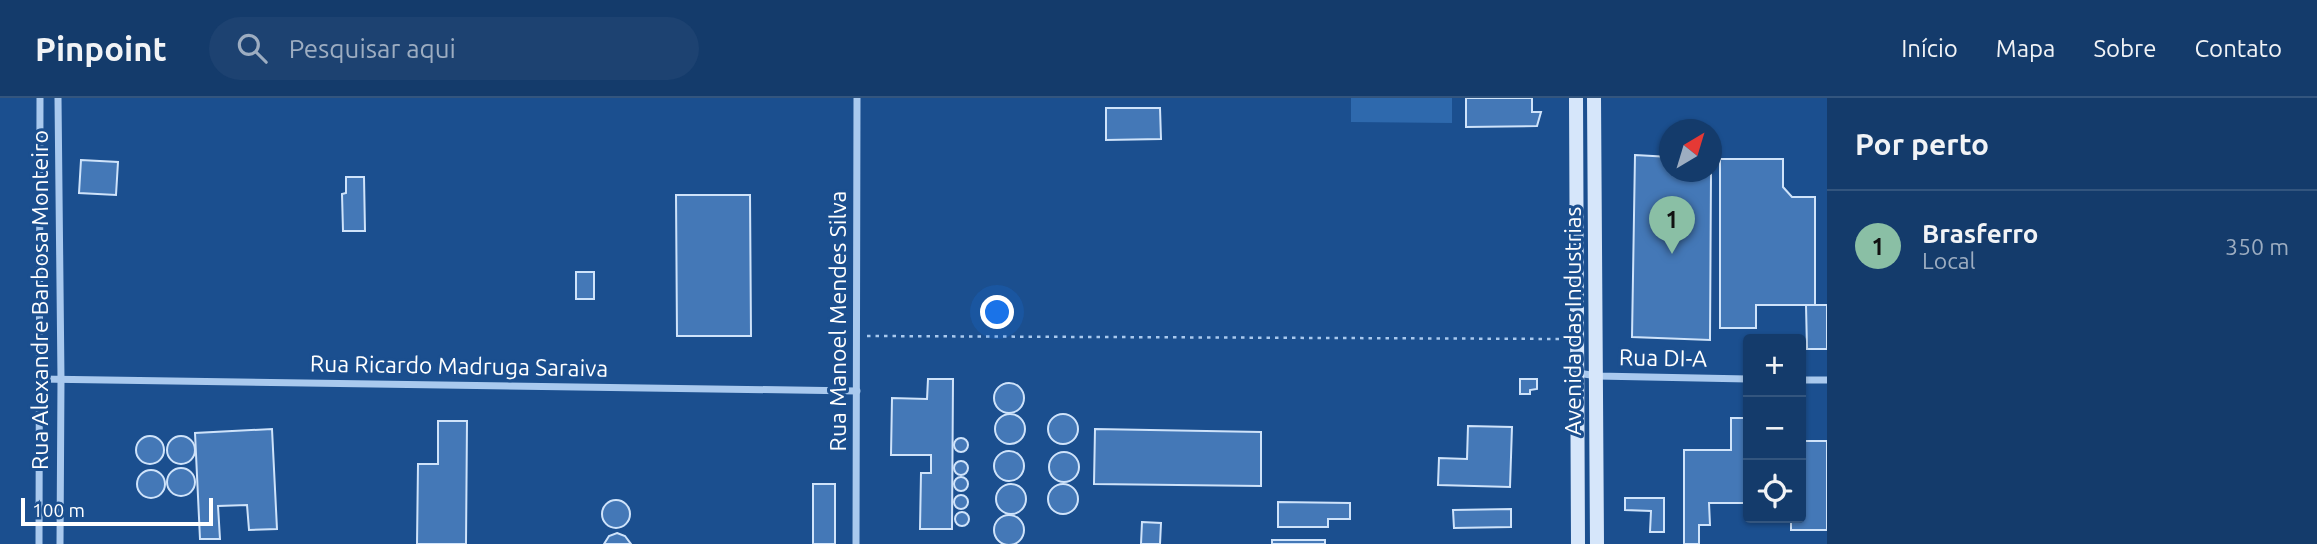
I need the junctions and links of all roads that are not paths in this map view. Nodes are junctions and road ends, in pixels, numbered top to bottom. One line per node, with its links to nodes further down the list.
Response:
1 (40, 98): 10 (street, Rua Alexandre Barbosa Monteiro)
2 (58, 98): 11 (street, Rua Alexandre Barbosa Monteiro)
3 (857, 98): 15 (street, Rua Manoel Mendes Silva)
4 (1576, 98): 6 (street, Avenida das Industrias)
5 (1594, 98): 7 (street, Avenida das Industrias)
6 (1576, 142): 7 (street); 8 (street, Avenida das Industrias)
7 (1595, 145): 9 (street, Avenida das Industrias)
8 (1578, 373): 9 (street, Rua DI-A); 19 (street, Avenida das Industrias)
9 (1597, 376): 12 (street, Rua DI-A); 20 (street, Avenida das Industrias)
10 (40, 379): 11 (street, Rua Ricardo Madruga Saraiva); 16 (street, Rua Alexandre Barbosa Monteiro)
11 (61, 379): 15 (street, Rua Ricardo Madruga Saraiva); 17 (street, Rua Alexandre Barbosa Monteiro)
12 (1743, 379)
13 (1806, 380): 14 (street)
14 (1827, 380)
15 (857, 391): 18 (street, Rua Manoel Mendes Silva)
16 (39, 544)
17 (60, 544)
18 (856, 544)
19 (1578, 544)
20 (1597, 544)

